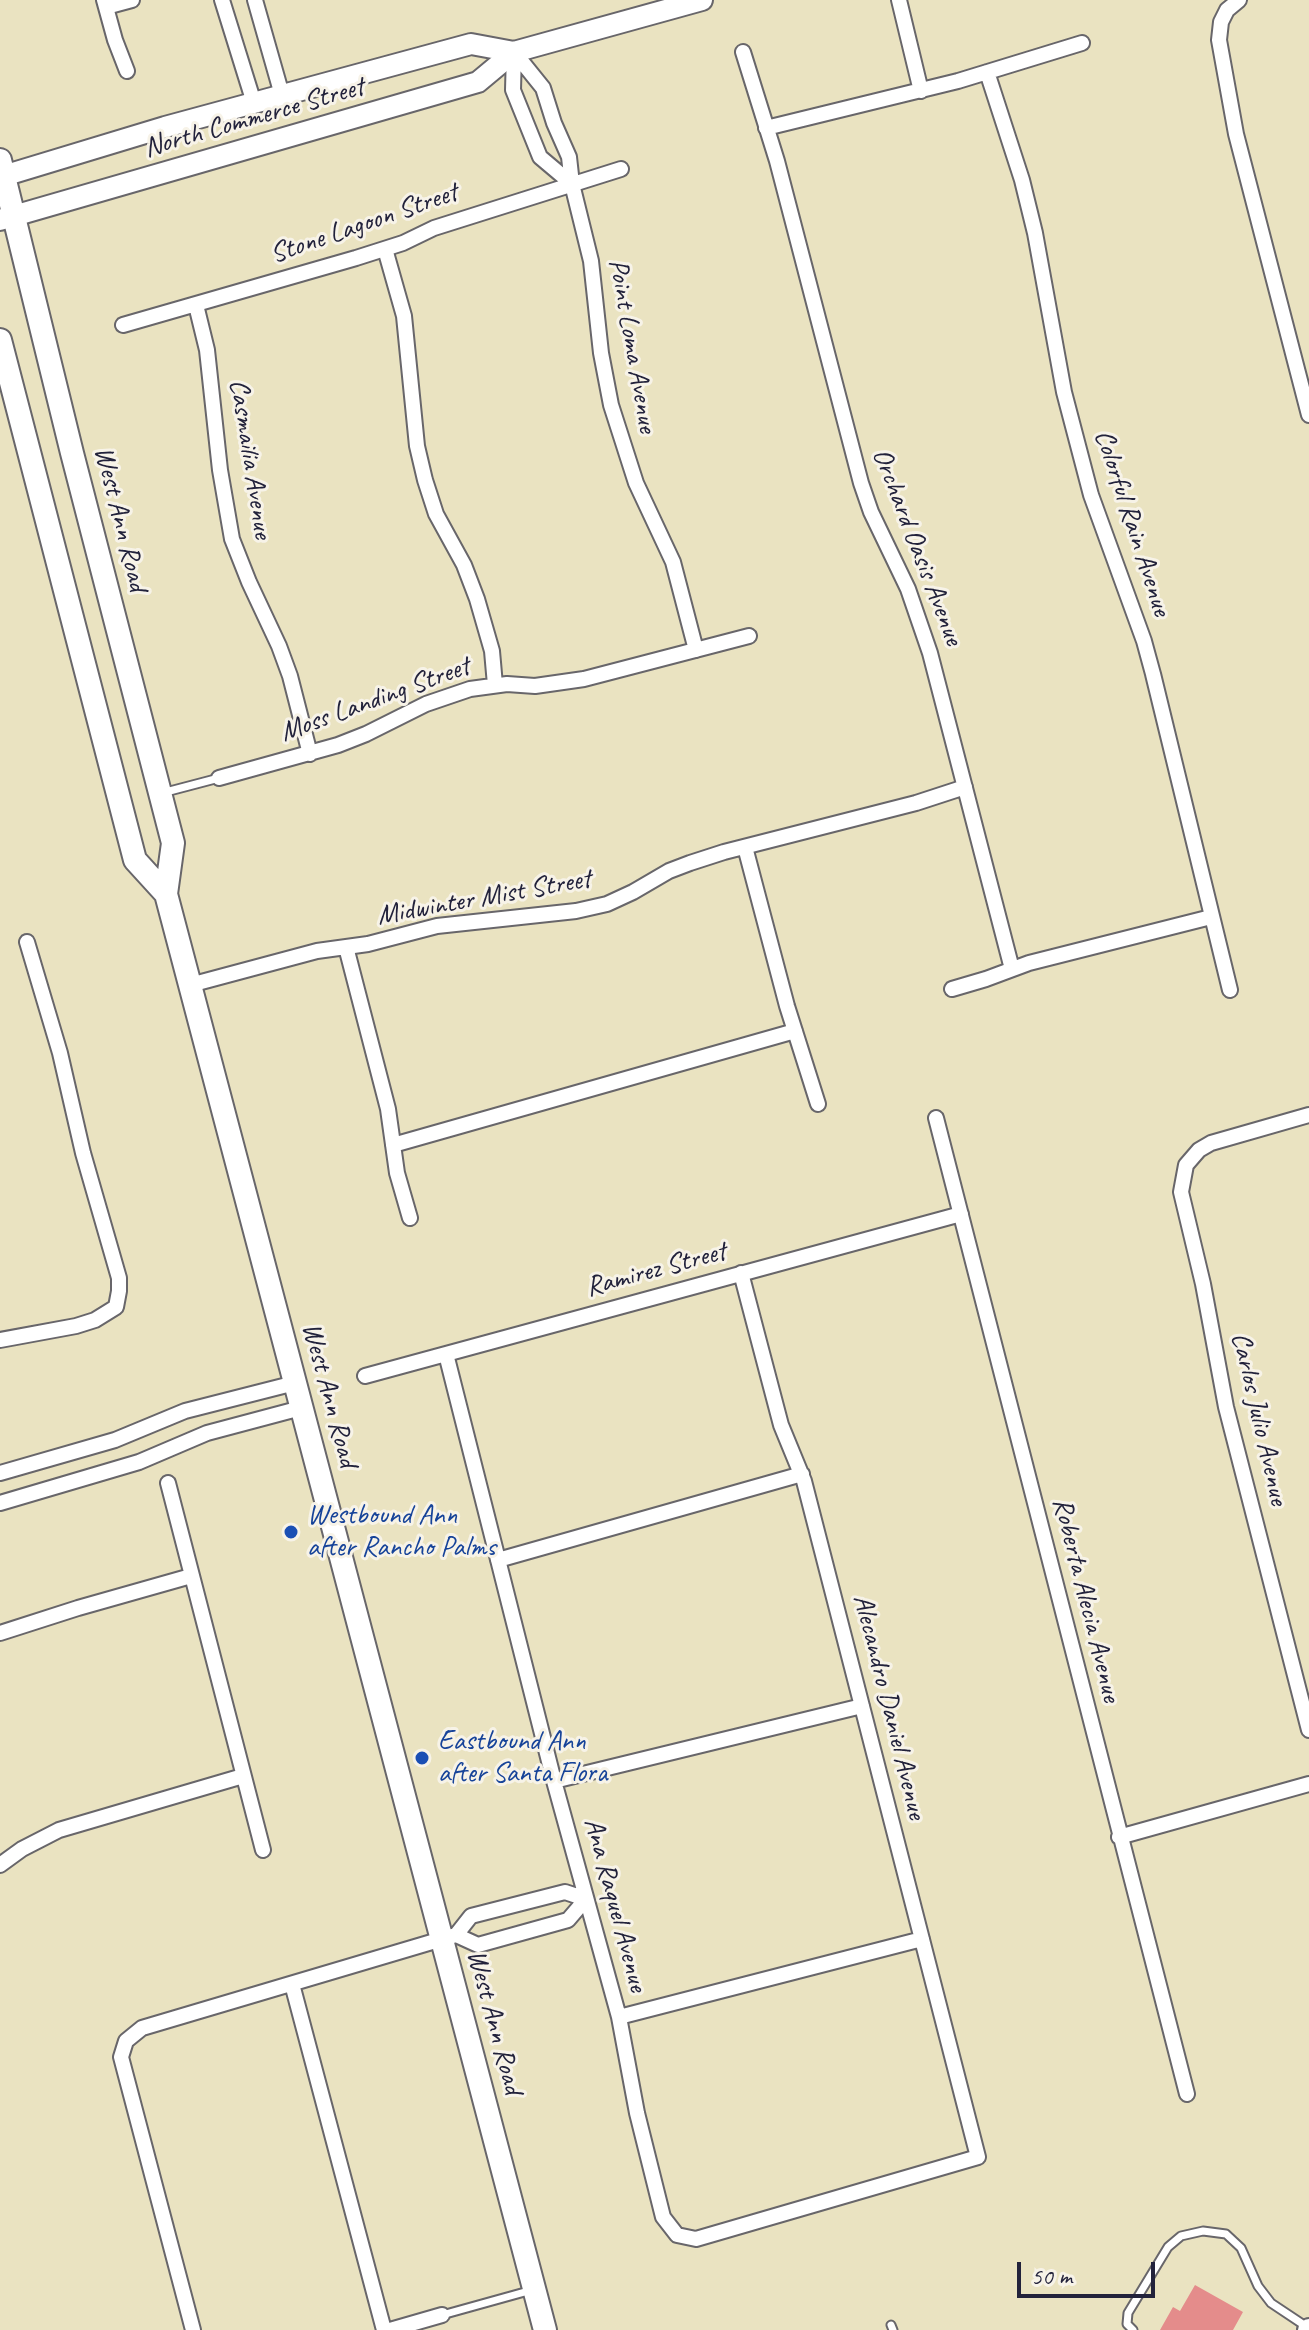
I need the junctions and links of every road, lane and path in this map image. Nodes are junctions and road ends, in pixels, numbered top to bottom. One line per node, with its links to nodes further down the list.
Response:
1 (132, 0): 6 (street)
2 (222, 0): 15 (street)
3 (255, 0): 14 (street)
4 (702, 0): 9 (main road, North Commerce Street)
5 (899, 0): 13 (street)
6 (105, 4): 11 (street)
7 (1233, 5): 25 (street)
8 (1082, 43): 12 (street)
9 (514, 52): 14 (main road, North Commerce Street); 19 (street, Point Loma Avenue); 19 (street); 20 (main road, North Commerce Street)
10 (743, 52): 16 (street, Orchard Oasis Avenue)
11 (127, 71)
12 (987, 72): 13 (street); 35 (street, Colorful Rain Avenue)
13 (921, 91): 16 (street)
14 (282, 95): 15 (main road, North Commerce Street)
15 (254, 103): 18 (main road, North Commerce Street)
16 (766, 128): 31 (street, Orchard Oasis Avenue)
17 (621, 169): 19 (street, Stone Lagoon Street)
18 (1, 171): 20 (main road, West Ann Road)
19 (572, 184): 21 (street, Stone Lagoon Street); 27 (street, Point Loma Avenue)
20 (7, 218): 32 (main road, West Ann Road)
21 (385, 249): 22 (street, Stone Lagoon Street); 28 (street)
22 (196, 305): 23 (street, Stone Lagoon Street); 29 (street, Casmailia Avenue)
23 (123, 325)
24 (0, 340): 34 (main road, West Ann Road)
25 (1309, 415)
26 (749, 636): 27 (street, Moss Landing Street)
27 (696, 650): 28 (street, Moss Landing Street)
28 (495, 685): 29 (street, Moss Landing Street)
29 (310, 754): 30 (street, Moss Landing Street)
30 (219, 778): 32 (lane, Moss Landing Street)
31 (965, 787): 33 (street, Midwinter Mist Street); 38 (street, Orchard Oasis Avenue)
32 (160, 794): 34 (main road, West Ann Road)
33 (745, 847): 37 (street, Midwinter Mist Street); 42 (street)
34 (166, 894): 39 (main road, West Ann Road)
35 (1211, 917): 38 (street); 41 (street, Colorful Rain Avenue)
36 (27, 942): 50 (street)
37 (346, 947): 39 (street, Midwinter Mist Street); 46 (street)
38 (1012, 969): 40 (street)
39 (190, 985): 53 (main road, West Ann Road)
40 (952, 989)
41 (1230, 990)
42 (795, 1031): 43 (street); 46 (street)
43 (818, 1104)
44 (1309, 1115): 63 (street, Carlos Julio Avenue)
45 (936, 1118): 47 (street, Roberta Alecia Avenue)
46 (393, 1145): 48 (street)
47 (961, 1214): 49 (street, Ramirez Street); 67 (street, Roberta Alecia Avenue)
48 (410, 1218)
49 (741, 1273): 51 (street, Ramirez Street); 56 (street, Alecandro Daniel Avenue)
50 (0, 1340)
51 (446, 1354): 52 (street, Ramirez Street); 59 (street, Ana Raquel Avenue)
52 (365, 1376)
53 (295, 1383): 54 (main road, West Ann Road); 55 (street)
54 (301, 1408): 58 (street); 71 (main road, West Ann Road)
55 (0, 1473)
56 (802, 1474): 59 (street); 62 (street, Alecandro Daniel Avenue)
57 (168, 1483): 60 (street)
58 (0, 1503)
59 (498, 1560): 65 (street, Ana Raquel Avenue)
60 (191, 1576): 61 (street); 64 (street)
61 (0, 1633)
62 (862, 1706): 65 (street); 72 (street, Alecandro Daniel Avenue)
63 (1309, 1730)
64 (243, 1776): 68 (street); 69 (street)
65 (554, 1781): 70 (street, Ana Raquel Avenue)
66 (1309, 1784): 67 (street)
67 (1119, 1837): 75 (street, Roberta Alecia Avenue)
68 (263, 1850)
69 (0, 1865)
70 (586, 1899): 71 (street); 71 (street); 74 (street, Ana Raquel Avenue)
71 (449, 1937): 73 (street); 77 (main road, West Ann Road)
72 (922, 1939): 74 (street); 76 (street, Alecandro Daniel Avenue)
73 (292, 1984): 80 (street); 81 (street)
74 (619, 2017): 76 (street, Ana Raquel Avenue)
75 (1187, 2094)
76 (677, 2235)
77 (534, 2290): 78 (lane); 82 (main road, West Ann Road)
78 (442, 2315): 81 (street)
79 (1309, 2329): 83 (lane)
80 (193, 2330)
81 (387, 2330)
82 (545, 2330)
83 (1133, 2330)

